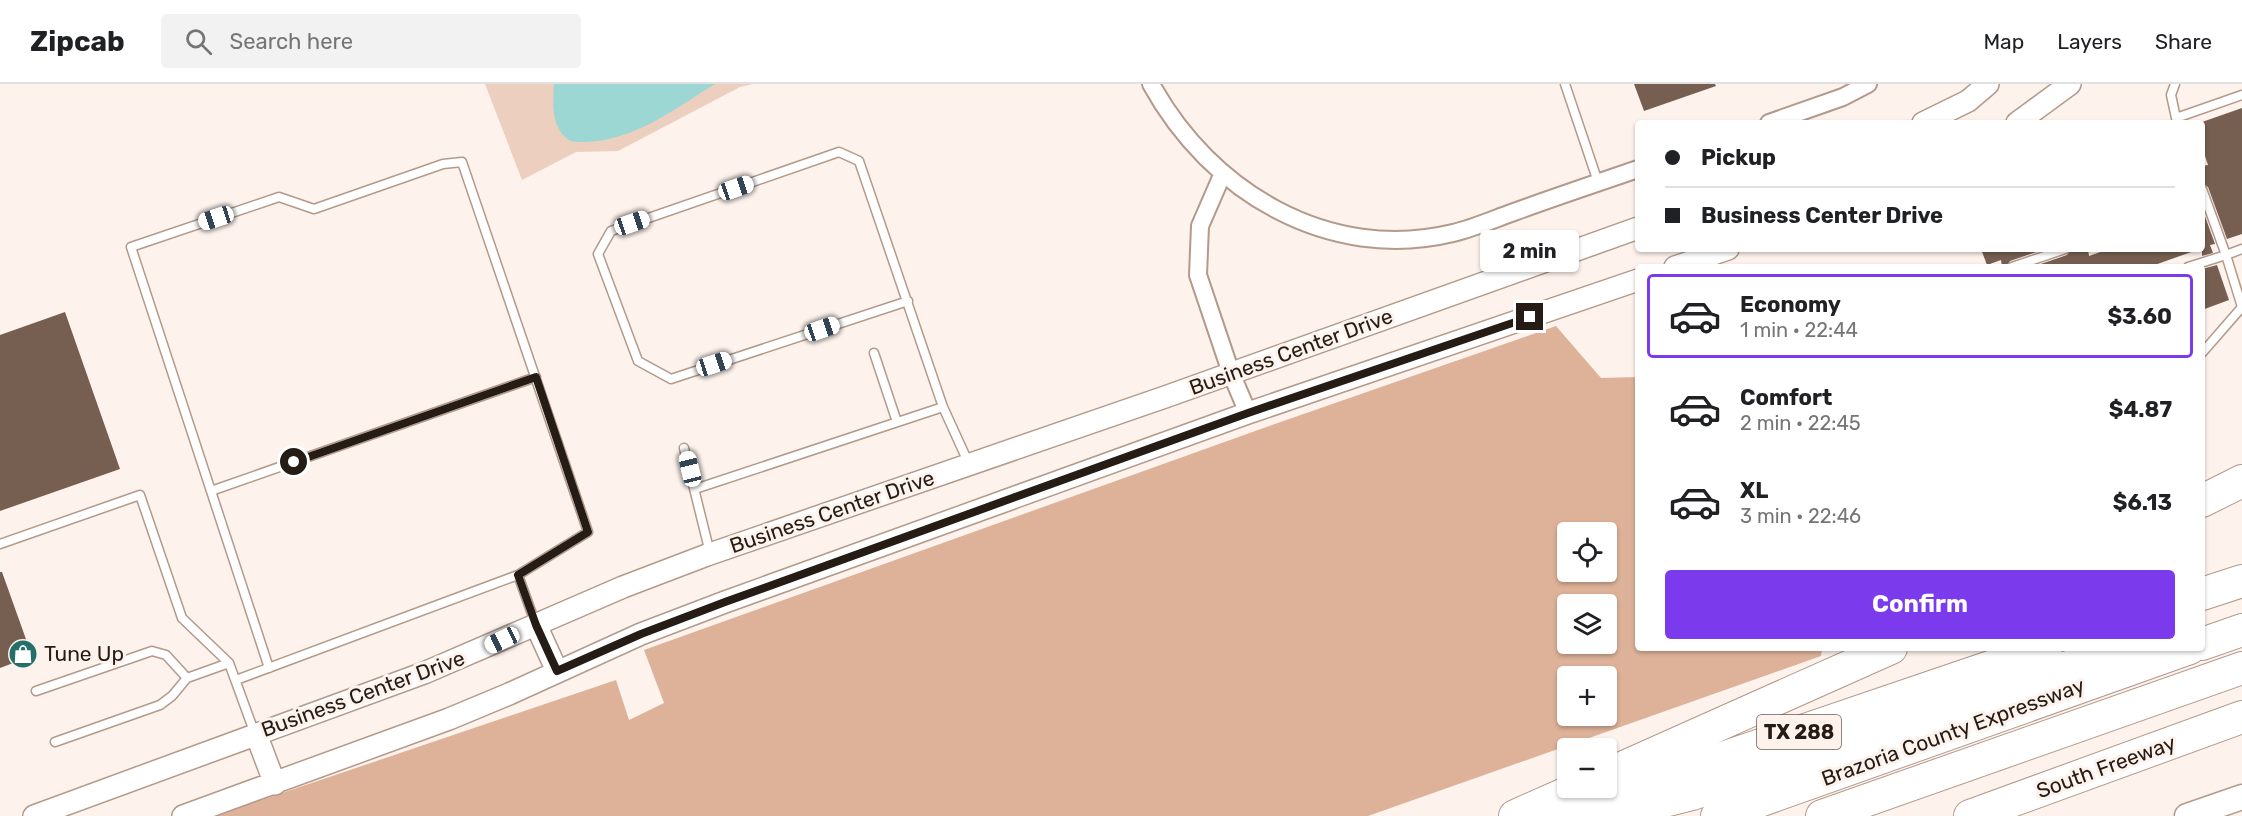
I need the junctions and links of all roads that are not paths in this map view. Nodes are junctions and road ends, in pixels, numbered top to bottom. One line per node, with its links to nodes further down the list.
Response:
1 (1151, 84): 14 (street)
2 (1564, 84): 15 (lane)
3 (1868, 84): 8 (street)
4 (1988, 84): 9 (street)
5 (2070, 84): 10 (street)
6 (2175, 84): 11 (lane)
7 (2242, 95): 12 (lane)
8 (1778, 120)
9 (1929, 120)
10 (2021, 120)
11 (2177, 120)
12 (2180, 120)
13 (1635, 170): 15 (street)
14 (1223, 172): 15 (street); 29 (street)
15 (1598, 182)
16 (2205, 204): 21 (lane)
17 (1635, 229): 29 (street, Business Center Drive)
18 (2242, 249): 21 (lane)
19 (1719, 252): 22 (street)
20 (2056, 252): 23 (lane)
21 (2226, 255): 24 (lane); 27 (lane)
22 (1684, 264)
23 (2021, 264)
24 (2198, 264)
25 (1635, 281): 32 (street, Business Center Drive)
26 (908, 301): 26 (lane); 31 (lane)
27 (2206, 347)
28 (874, 352): 33 (lane)
29 (1231, 373): 32 (street); 35 (street, Business Center Drive)
30 (536, 377): 38 (lane); 38 (lane); 42 (lane)
31 (943, 407): 33 (lane); 35 (lane)
32 (1248, 413): 57 (street, Business Center Drive)
33 (897, 422): 37 (lane)
34 (684, 448): 37 (lane)
35 (969, 465): 41 (street, Business Center Drive)
36 (2242, 481): 39 (highway)
37 (695, 489): 41 (lane)
38 (211, 491): 55 (lane)
39 (2205, 500)
40 (0, 544): 54 (lane)
41 (710, 554): 47 (street, Business Center Drive)
42 (518, 575): 47 (lane); 55 (lane)
43 (2242, 581): 44 (highway)
44 (2205, 593)
45 (2242, 610): 46 (highway)
46 (2205, 622)
47 (536, 625): 57 (street); 62 (street, Business Center Drive)
48 (2242, 630): 49 (highway)
49 (2205, 643)
50 (1884, 651): 65 (highway)
51 (2037, 651): 73 (highway, TX 288)
52 (2117, 651): 74 (highway)
53 (2182, 651): 75 (highway, Brazoria County Expressway)
54 (229, 663): 58 (lane); 59 (lane)
55 (269, 668): 59 (lane)
56 (2242, 668): 63 (highway, Brazoria County Expressway)
57 (557, 671): 66 (street, Business Center Drive)
58 (187, 678): 60 (lane); 64 (lane)
59 (236, 680): 62 (lane)
60 (36, 691)
61 (2242, 717): 69 (highway, South Freeway)
62 (256, 734): 66 (street); 70 (street, Business Center Drive)
63 (2051, 735): 76 (highway, Brazoria County Expressway); 77 (highway)
64 (55, 742)
65 (1617, 770)
66 (275, 784): 71 (street, Business Center Drive)
67 (1557, 797): 72 (highway)
68 (2242, 797): 79 (main road)
69 (2003, 809): 78 (highway, South Freeway)
70 (34, 816)
71 (183, 816)
72 (1515, 816)
73 (1552, 816)
74 (1604, 816)
75 (1717, 816)
76 (1822, 816)
77 (1873, 816)
78 (1970, 816)
79 (2187, 816)

